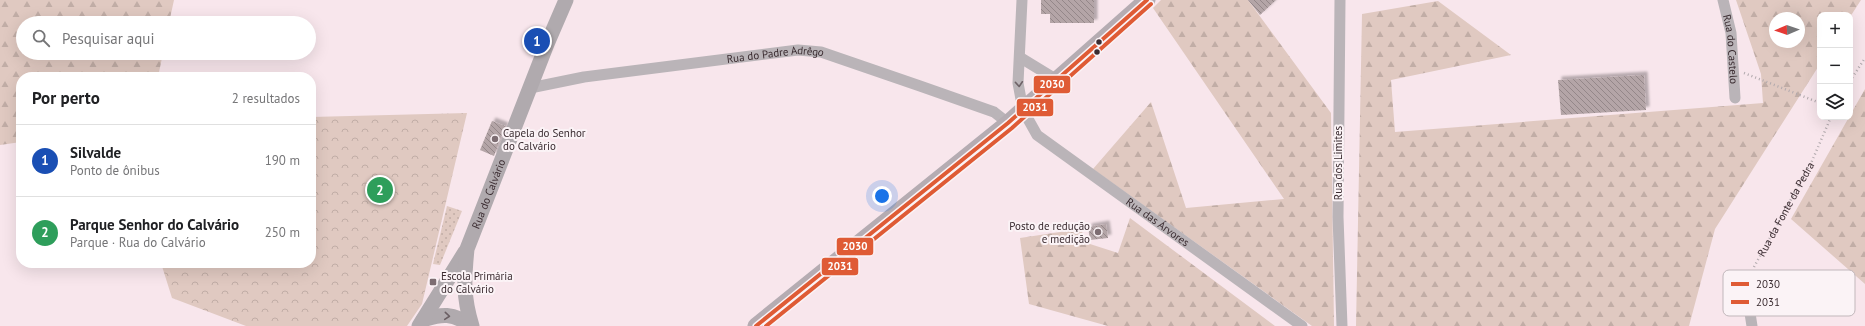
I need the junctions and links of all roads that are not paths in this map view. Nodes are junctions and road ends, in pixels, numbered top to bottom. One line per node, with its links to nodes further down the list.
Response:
1 (566, 0): 8 (main road, Rua do Calvário)
2 (1022, 0): 6 (street, Rua das Árvores)
3 (1147, 0): 7 (main road)
4 (1340, 0): 19 (street, Rua dos Limites)
5 (1723, 0): 9 (street, Rua do Castelo)
6 (1021, 58): 7 (street); 10 (street, Rua das Árvores, one-way to 10)
7 (1057, 80): 10 (main road)
8 (530, 88): 11 (street, Rua do Padre Adrêgo); 12 (main road, Rua do Calvário)
9 (1735, 98)
10 (1023, 110): 11 (main road); 18 (street, Rua das Árvores)
11 (1008, 123): 17 (main road)
12 (467, 249): 14 (main road); 16 (main road, Rua do Calvário)
13 (1750, 316): 20 (street)
14 (421, 323): 15 (main road, one-way to 15)
15 (468, 326)
16 (472, 326)
17 (756, 326)
18 (1302, 326)
19 (1342, 326)
20 (1752, 326)

